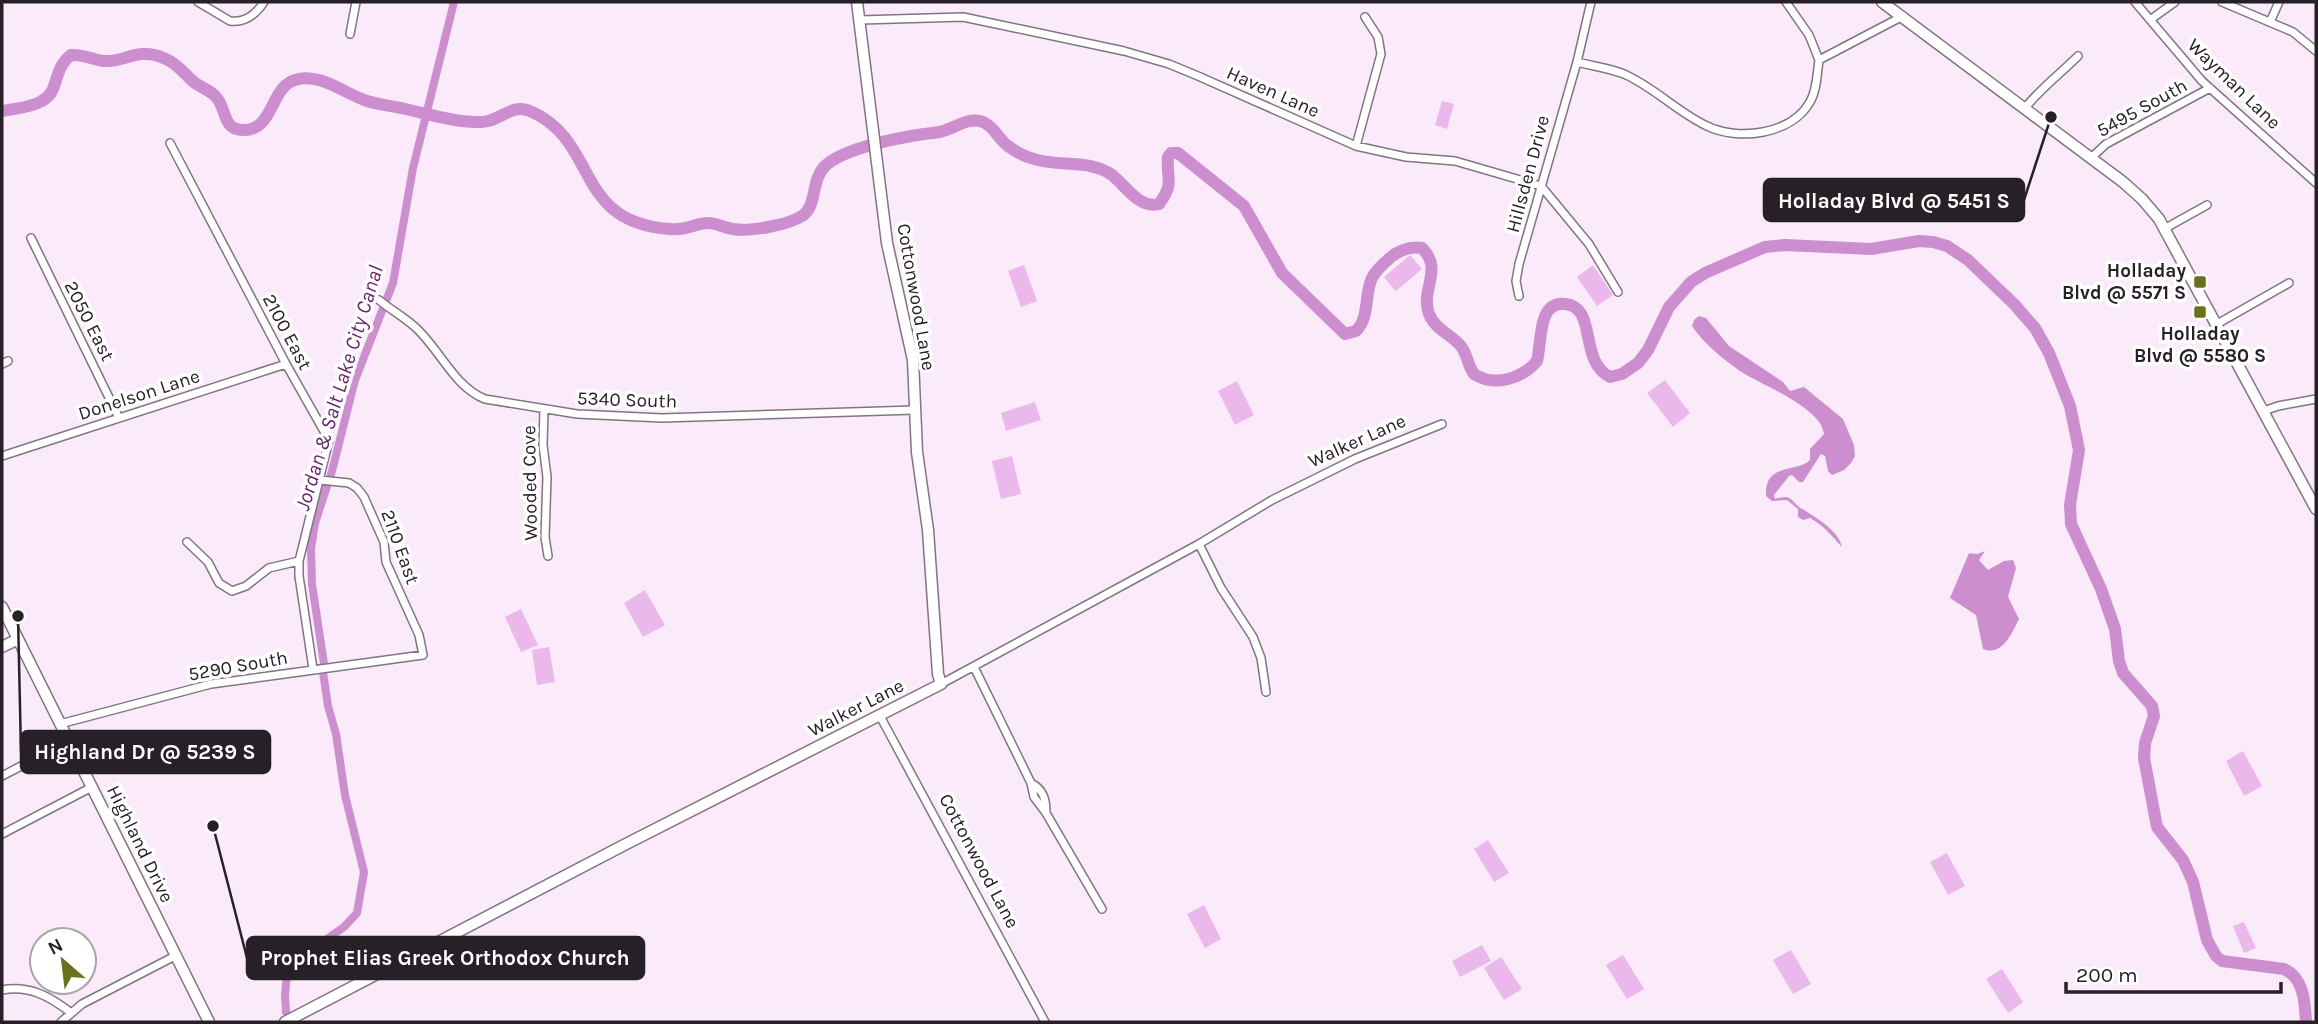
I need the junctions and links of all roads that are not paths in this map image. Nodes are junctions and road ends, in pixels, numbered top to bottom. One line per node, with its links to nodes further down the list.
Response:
1 (198, 2): 2 (street)
2 (264, 2)
3 (356, 2): 17 (street)
4 (857, 2): 14 (street, Cottonwood Lane)
5 (1591, 2): 21 (street, Hillsden Drive)
6 (1786, 2): 20 (street)
7 (1882, 2): 12 (street)
8 (2135, 2): 15 (street, Wayman Lane)
9 (2175, 2): 15 (street)
10 (2221, 2): 16 (street)
11 (2279, 2): 16 (street)
12 (1903, 16): 20 (street); 23 (street)
13 (1366, 17): 25 (street)
14 (860, 20): 25 (street, Haven Lane); 40 (street, Cottonwood Lane)
15 (2150, 20): 22 (street, Wayman Lane)
16 (2270, 22): 18 (street)
17 (350, 34)
18 (2316, 51)
19 (2078, 56): 23 (street)
20 (1819, 60): 21 (street)
21 (1577, 62): 28 (street, Hillsden Drive)
22 (2210, 88): 26 (street, 5495 South); 27 (street, Wayman Lane)
23 (2025, 108): 26 (street)
24 (170, 143): 37 (street, 2100 East)
25 (1356, 146): 28 (street, Haven Lane)
26 (2092, 158): 30 (street)
27 (2316, 183)
28 (1541, 186): 33 (street); 34 (street, Hillsden Drive)
29 (2207, 205): 30 (street)
30 (2164, 229): 36 (street)
31 (31, 238): 42 (street, 2050 East)
32 (2290, 283): 36 (street)
33 (1618, 292)
34 (1519, 296)
35 (379, 300): 39 (street, 5340 South)
36 (2217, 324): 41 (street)
37 (286, 364): 42 (street, Donelson Lane); 46 (street, 2100 East)
38 (2316, 399): 41 (street)
39 (544, 409): 40 (street, 5340 South); 50 (street, Wooded Cove)
40 (915, 410): 58 (street, Cottonwood Lane)
41 (2264, 411): 47 (street)
42 (119, 418): 45 (street, Donelson Lane)
43 (1442, 424): 49 (street, Walker Lane)
44 (2, 445): 45 (street)
45 (3, 455)
46 (325, 481): 51 (street, 2100 East); 55 (street, 2110 East)
47 (2316, 509)
48 (187, 542): 51 (street)
49 (1199, 544): 56 (street, Walker Lane); 59 (street)
50 (548, 556)
51 (299, 561): 57 (street, 2100 East)
52 (2, 607): 53 (street, Highland Drive)
53 (18, 639): 54 (street); 61 (street, Highland Drive)
54 (2, 647)
55 (423, 655): 57 (street, 5290 South)
56 (974, 667): 58 (street, Walker Lane); 66 (street)
57 (321, 668): 61 (street, 5290 South)
58 (941, 684): 60 (street, Walker Lane)
59 (1266, 692)
60 (880, 716): 72 (street, Walker Lane); 73 (street, Cottonwood Lane)
61 (61, 724): 62 (street, Highland Drive)
62 (69, 741): 63 (street); 64 (street, Highland Drive)
63 (2, 776)
64 (92, 787): 65 (street); 67 (street, Highland Drive)
65 (2, 834)
66 (1102, 909)
67 (175, 956): 69 (street); 71 (street, Highland Drive)
68 (2, 990): 69 (street)
69 (70, 1013): 70 (street)
70 (61, 1022)
71 (209, 1022)
72 (285, 1022)
73 (1045, 1022)

